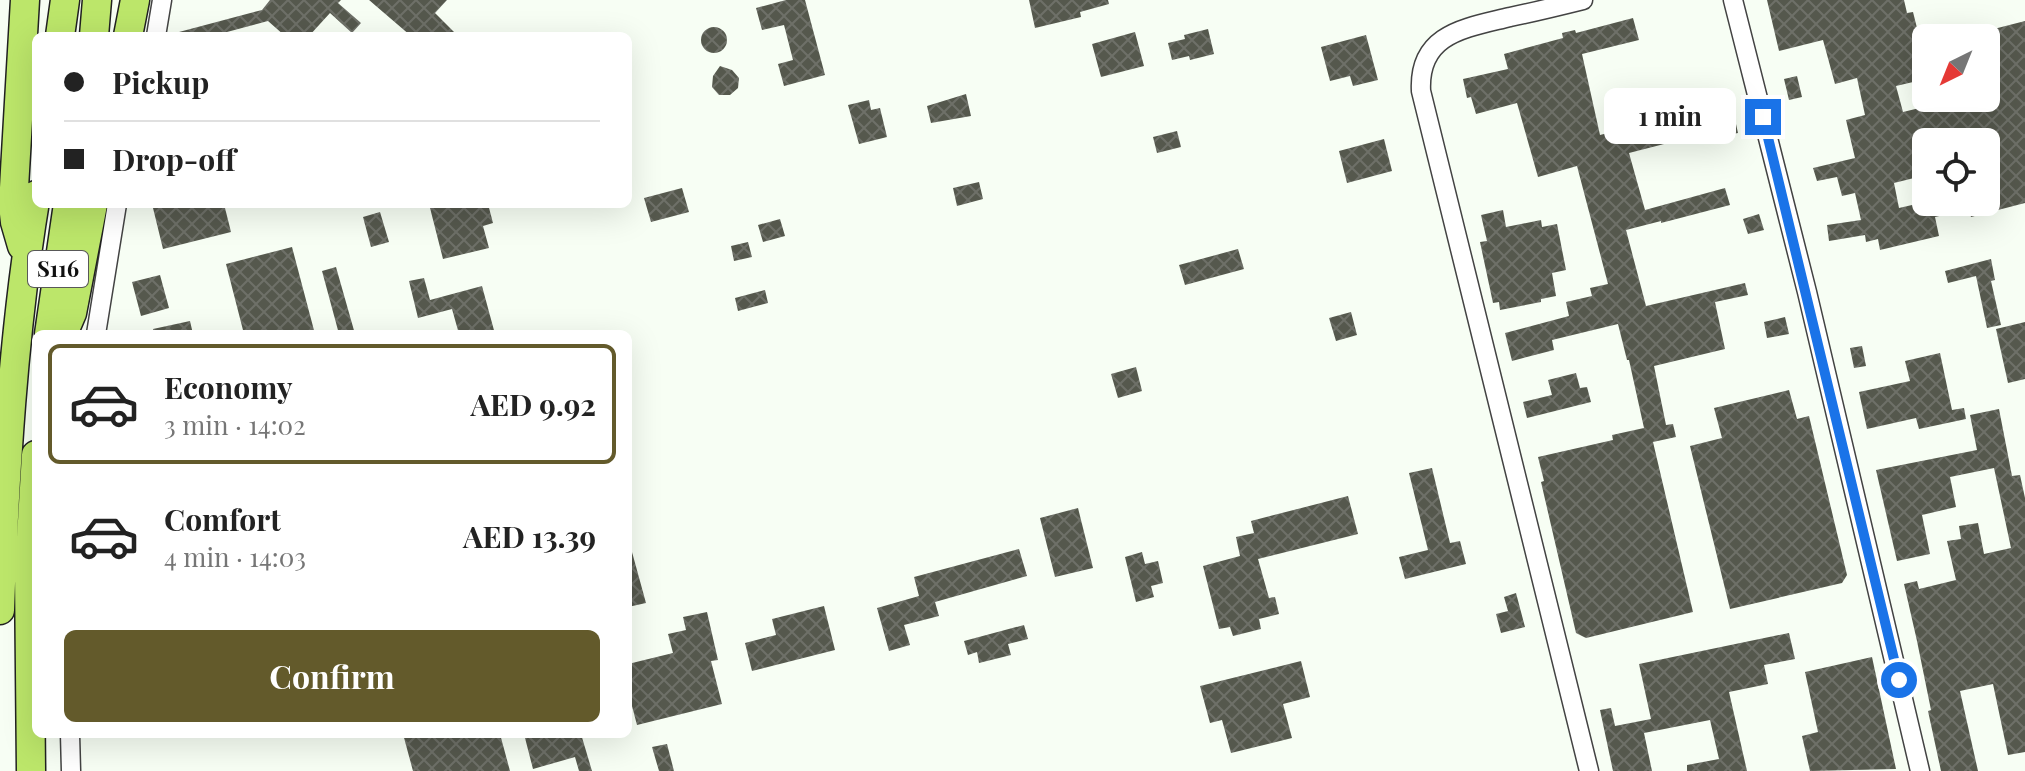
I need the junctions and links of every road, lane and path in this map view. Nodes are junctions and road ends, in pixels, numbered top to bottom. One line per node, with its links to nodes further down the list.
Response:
1 (25, 0): 16 (highway)
2 (65, 0): 8 (highway)
3 (97, 0): 9 (highway)
4 (135, 0): 10 (highway)
5 (162, 0): 11 (street)
6 (1583, 0): 25 (street)
7 (1733, 0): 26 (street)
8 (61, 32)
9 (94, 32)
10 (129, 32)
11 (157, 32)
12 (34, 208): 16 (highway, S116)
13 (67, 208): 17 (highway, S116)
14 (92, 208): 18 (highway)
15 (116, 208): 19 (street)
16 (26, 256): 21 (highway, S116)
17 (50, 330)
18 (65, 330)
19 (97, 330)
20 (32, 521): 23 (highway)
21 (0, 610)
22 (70, 738): 24 (street)
23 (31, 771)
24 (71, 771)
25 (1589, 771)
26 (1920, 771)

